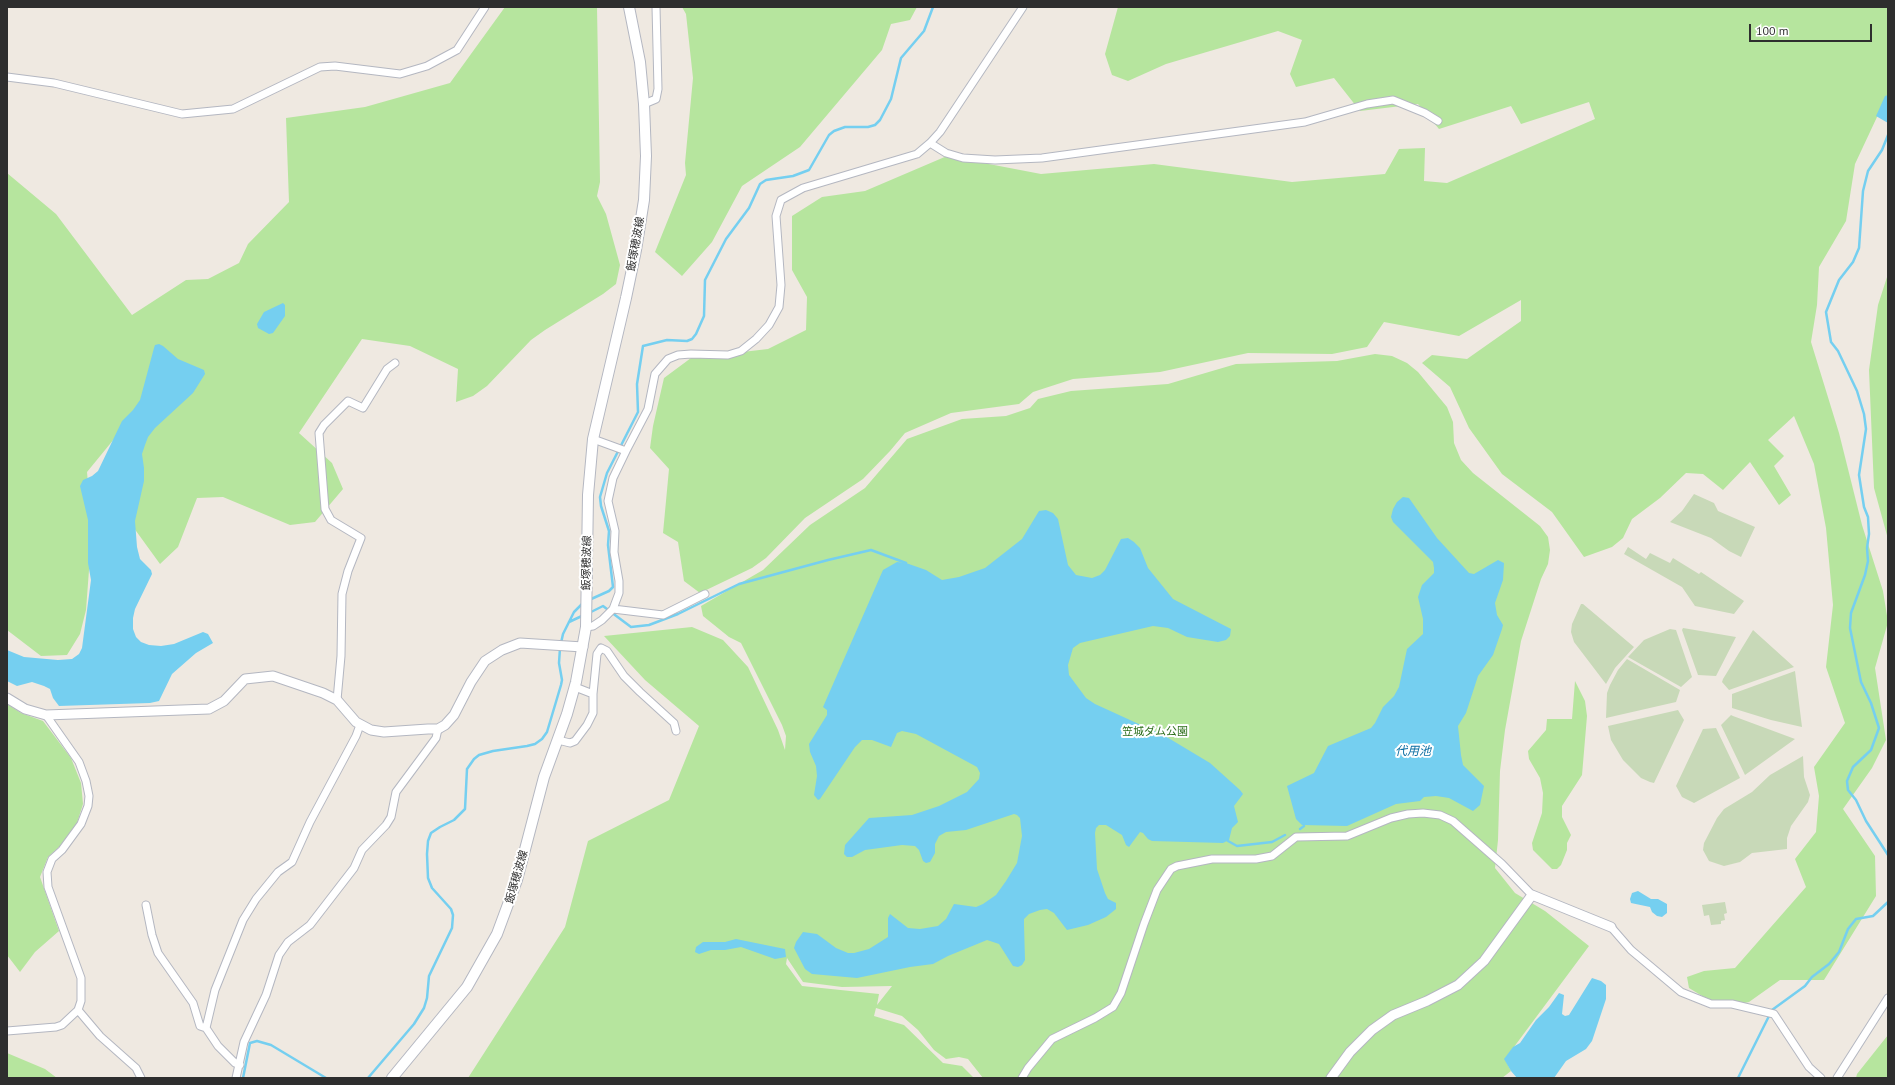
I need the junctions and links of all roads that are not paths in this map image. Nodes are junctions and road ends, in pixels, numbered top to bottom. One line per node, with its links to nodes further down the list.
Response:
1 (485, 7): 5 (street)
2 (629, 7): 6 (main road, 飯塚穂波線)
3 (656, 7): 6 (street)
4 (1023, 7): 8 (street)
5 (7, 77)
6 (644, 104): 10 (main road, 飯塚穂波線)
7 (1438, 121): 8 (street)
8 (930, 143): 11 (street)
9 (395, 363): 19 (street)
10 (593, 439): 11 (street); 14 (main road, 飯塚穂波線)
11 (626, 451): 13 (street)
12 (705, 594): 13 (street)
13 (613, 609): 14 (street)
14 (586, 627): 15 (main road, 飯塚穂波線)
15 (583, 647): 16 (main road, 飯塚穂波線); 22 (street)
16 (575, 687): 17 (street); 24 (main road, 飯塚穂波線)
17 (592, 694): 23 (street); 24 (street)
18 (7, 698): 20 (street)
19 (337, 700): 20 (street); 21 (street)
20 (46, 715): 29 (street)
21 (360, 725): 22 (street); 30 (street)
22 (438, 728): 32 (street)
23 (676, 731)
24 (558, 740): 35 (main road, 飯塚穂波線)
25 (1532, 894): 27 (street); 36 (street); 37 (street)
26 (146, 905): 30 (street)
27 (1611, 927): 38 (street)
28 (1888, 998): 39 (street)
29 (78, 1010): 31 (street); 33 (street)
30 (206, 1028): 32 (street)
31 (7, 1031)
32 (240, 1065): 34 (street)
33 (141, 1078)
34 (236, 1078)
35 (392, 1078)
36 (1022, 1078)
37 (1331, 1078)
38 (1821, 1078)
39 (1837, 1078)

